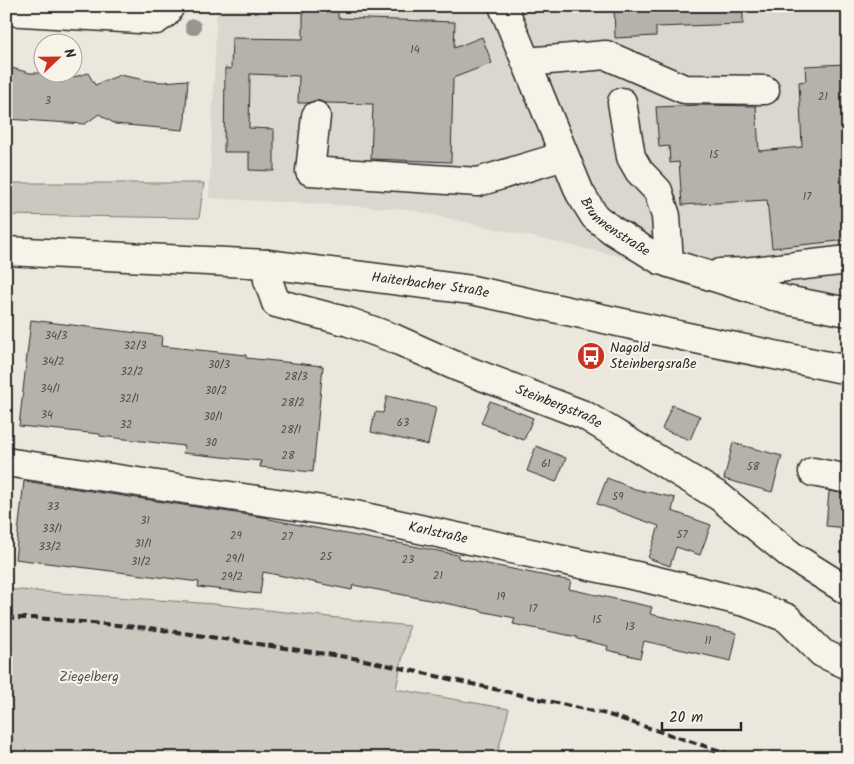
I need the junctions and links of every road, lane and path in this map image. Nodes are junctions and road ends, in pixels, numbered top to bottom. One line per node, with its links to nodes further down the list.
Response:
1 (170, 6): 3 (street)
2 (503, 6): 4 (street, Brunnenstraße)
3 (17, 9)
4 (526, 62): 5 (street); 8 (street, Brunnenstraße)
5 (765, 90)
6 (622, 102): 11 (street)
7 (316, 116): 8 (street)
8 (564, 156): 11 (street, Brunnenstraße)
9 (6, 251): 12 (street, Haiterbacher Straße)
10 (848, 260): 13 (street)
11 (669, 263): 13 (street, Brunnenstraße)
12 (267, 264): 15 (street, Haiterbacher Straße); 19 (street, Steinbergstraße)
13 (702, 274): 14 (street, Brunnenstraße)
14 (848, 312)
15 (848, 370)
16 (6, 462): 20 (street, Karlstraße)
17 (813, 472): 18 (street)
18 (848, 479)
19 (848, 591)
20 (848, 664)

